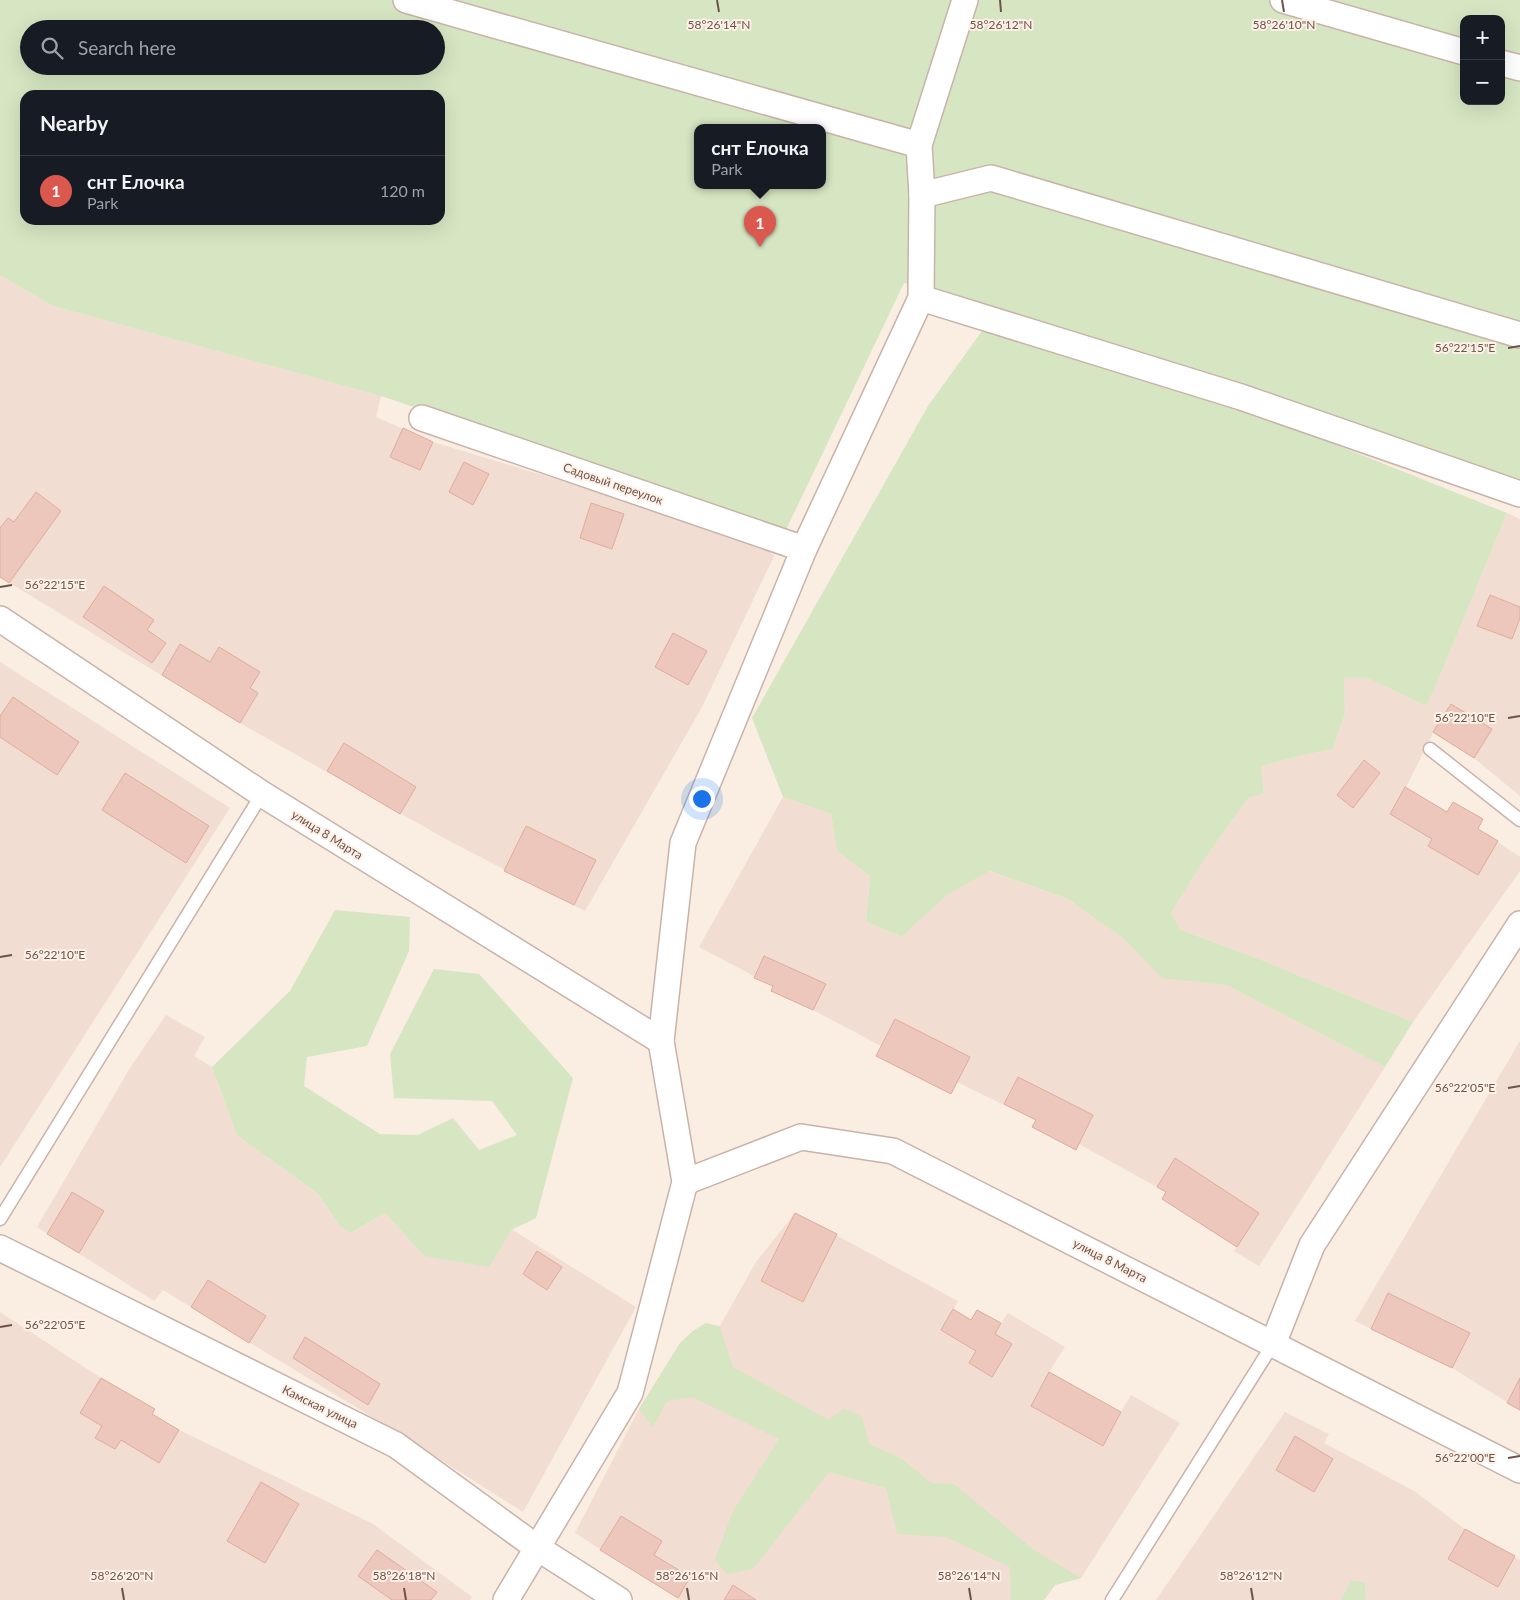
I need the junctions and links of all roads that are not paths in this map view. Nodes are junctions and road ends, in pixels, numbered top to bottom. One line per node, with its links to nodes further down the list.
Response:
1 (406, 0): 7 (street)
2 (965, 0): 7 (street)
3 (1283, 0): 4 (street)
4 (1460, 51)
5 (1505, 64): 6 (street)
6 (1520, 68)
7 (919, 145): 8 (street)
8 (922, 195): 9 (street); 10 (street)
9 (921, 298): 12 (street); 13 (street)
10 (1520, 335)
11 (422, 418): 13 (street, Садовый переулок)
12 (1520, 494)
13 (804, 549): 19 (street)
14 (0, 619): 16 (street, улица 8 Марта)
15 (1430, 749): 17 (lane)
16 (262, 794): 19 (street, улица 8 Марта); 21 (lane)
17 (1520, 820)
18 (1520, 924): 23 (street)
19 (661, 1041): 20 (street)
20 (685, 1182): 23 (street, улица 8 Марта); 25 (street)
21 (0, 1219)
22 (0, 1248): 25 (street, Камская улица)
23 (1273, 1344): 24 (street, улица 8 Марта); 28 (lane)
24 (1520, 1470)
25 (536, 1547): 26 (street); 27 (street, Камская улица)
26 (506, 1600)
27 (619, 1600)
28 (1112, 1600)

